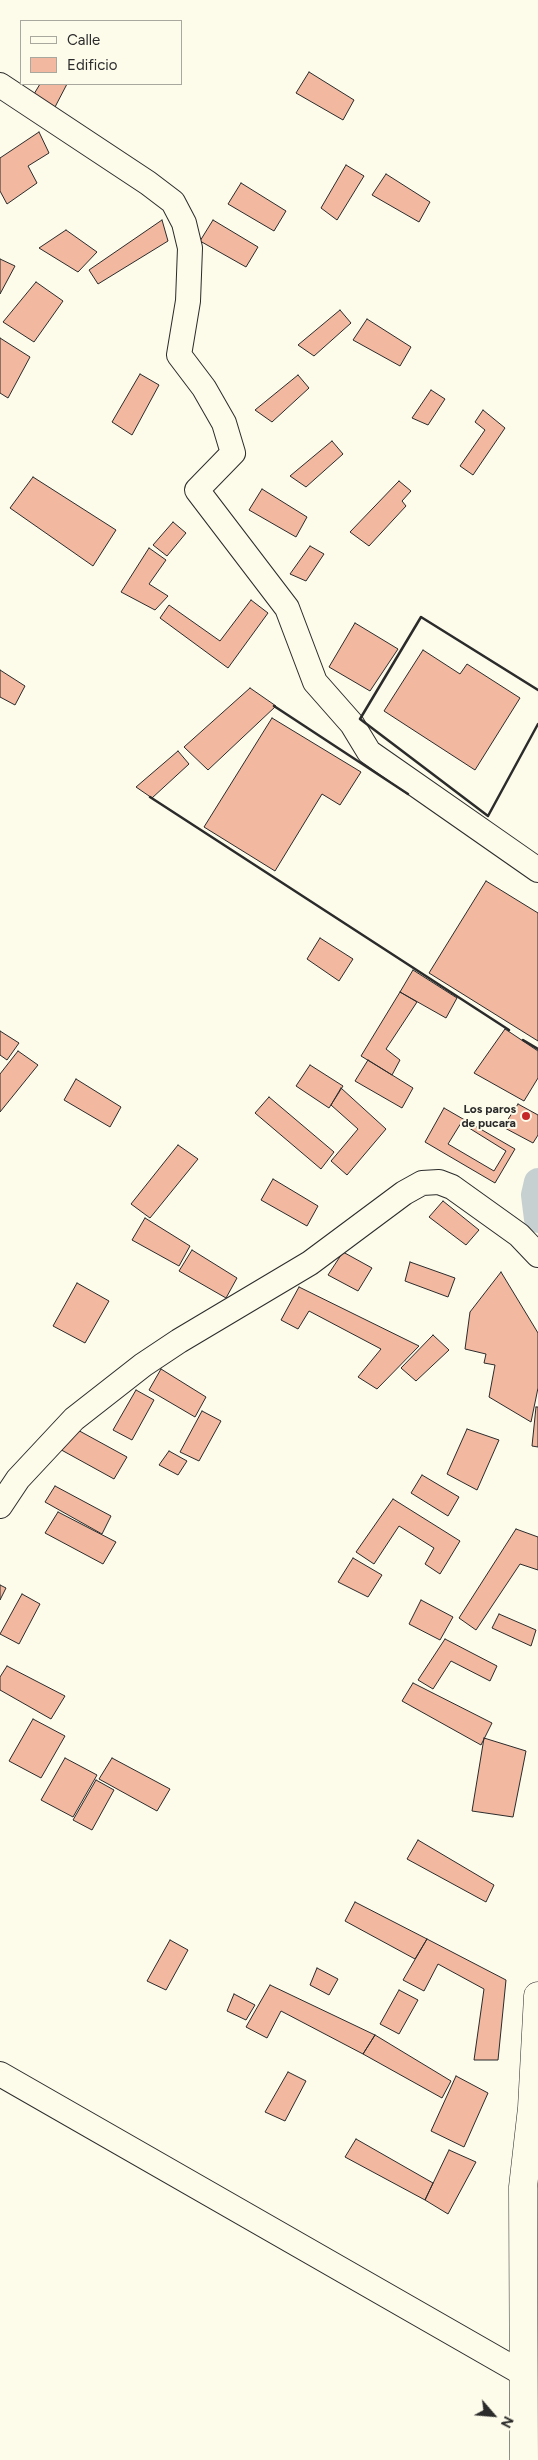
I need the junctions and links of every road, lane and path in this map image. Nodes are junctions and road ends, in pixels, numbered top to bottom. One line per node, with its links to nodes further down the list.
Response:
1 (0, 85): 2 (street)
2 (538, 870)
3 (538, 1255): 4 (street)
4 (0, 1506)
5 (538, 1996): 7 (main road)
6 (0, 2074): 7 (street)
7 (522, 2373): 8 (main road)
8 (524, 2460)

